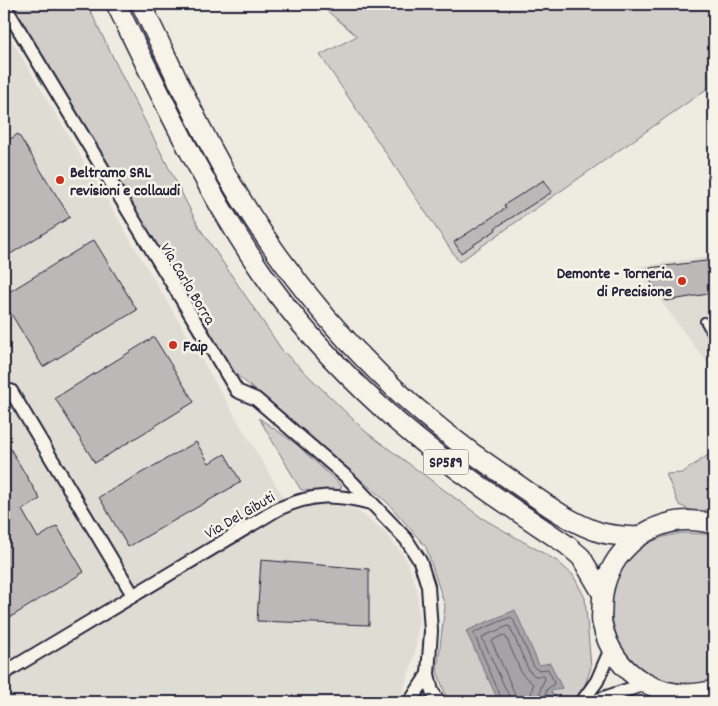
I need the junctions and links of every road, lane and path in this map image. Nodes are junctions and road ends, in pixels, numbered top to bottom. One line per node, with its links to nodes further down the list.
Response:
1 (116, 4): 10 (main road, SP589)
2 (141, 4): 9 (main road, SP589)
3 (4, 5): 7 (street, Via Carlo Borra)
4 (704, 321): 5 (lane)
5 (714, 339)
6 (11, 391): 11 (street)
7 (371, 503): 11 (street, Via Del Gibuti); 14 (street, Via Carlo Borra)
8 (714, 524): 9 (main road)
9 (637, 537): 10 (main road)
10 (602, 593): 12 (main road)
11 (133, 595): 13 (street, Via Del Gibuti)
12 (611, 649): 15 (main road); 19 (street)
13 (4, 673)
14 (428, 674): 17 (street, Via Carlo Borra); 18 (street, Via Carlo Borra)
15 (645, 684): 16 (main road); 20 (street)
16 (710, 693)
17 (410, 702)
18 (439, 702)
19 (582, 702)
20 (592, 702)

